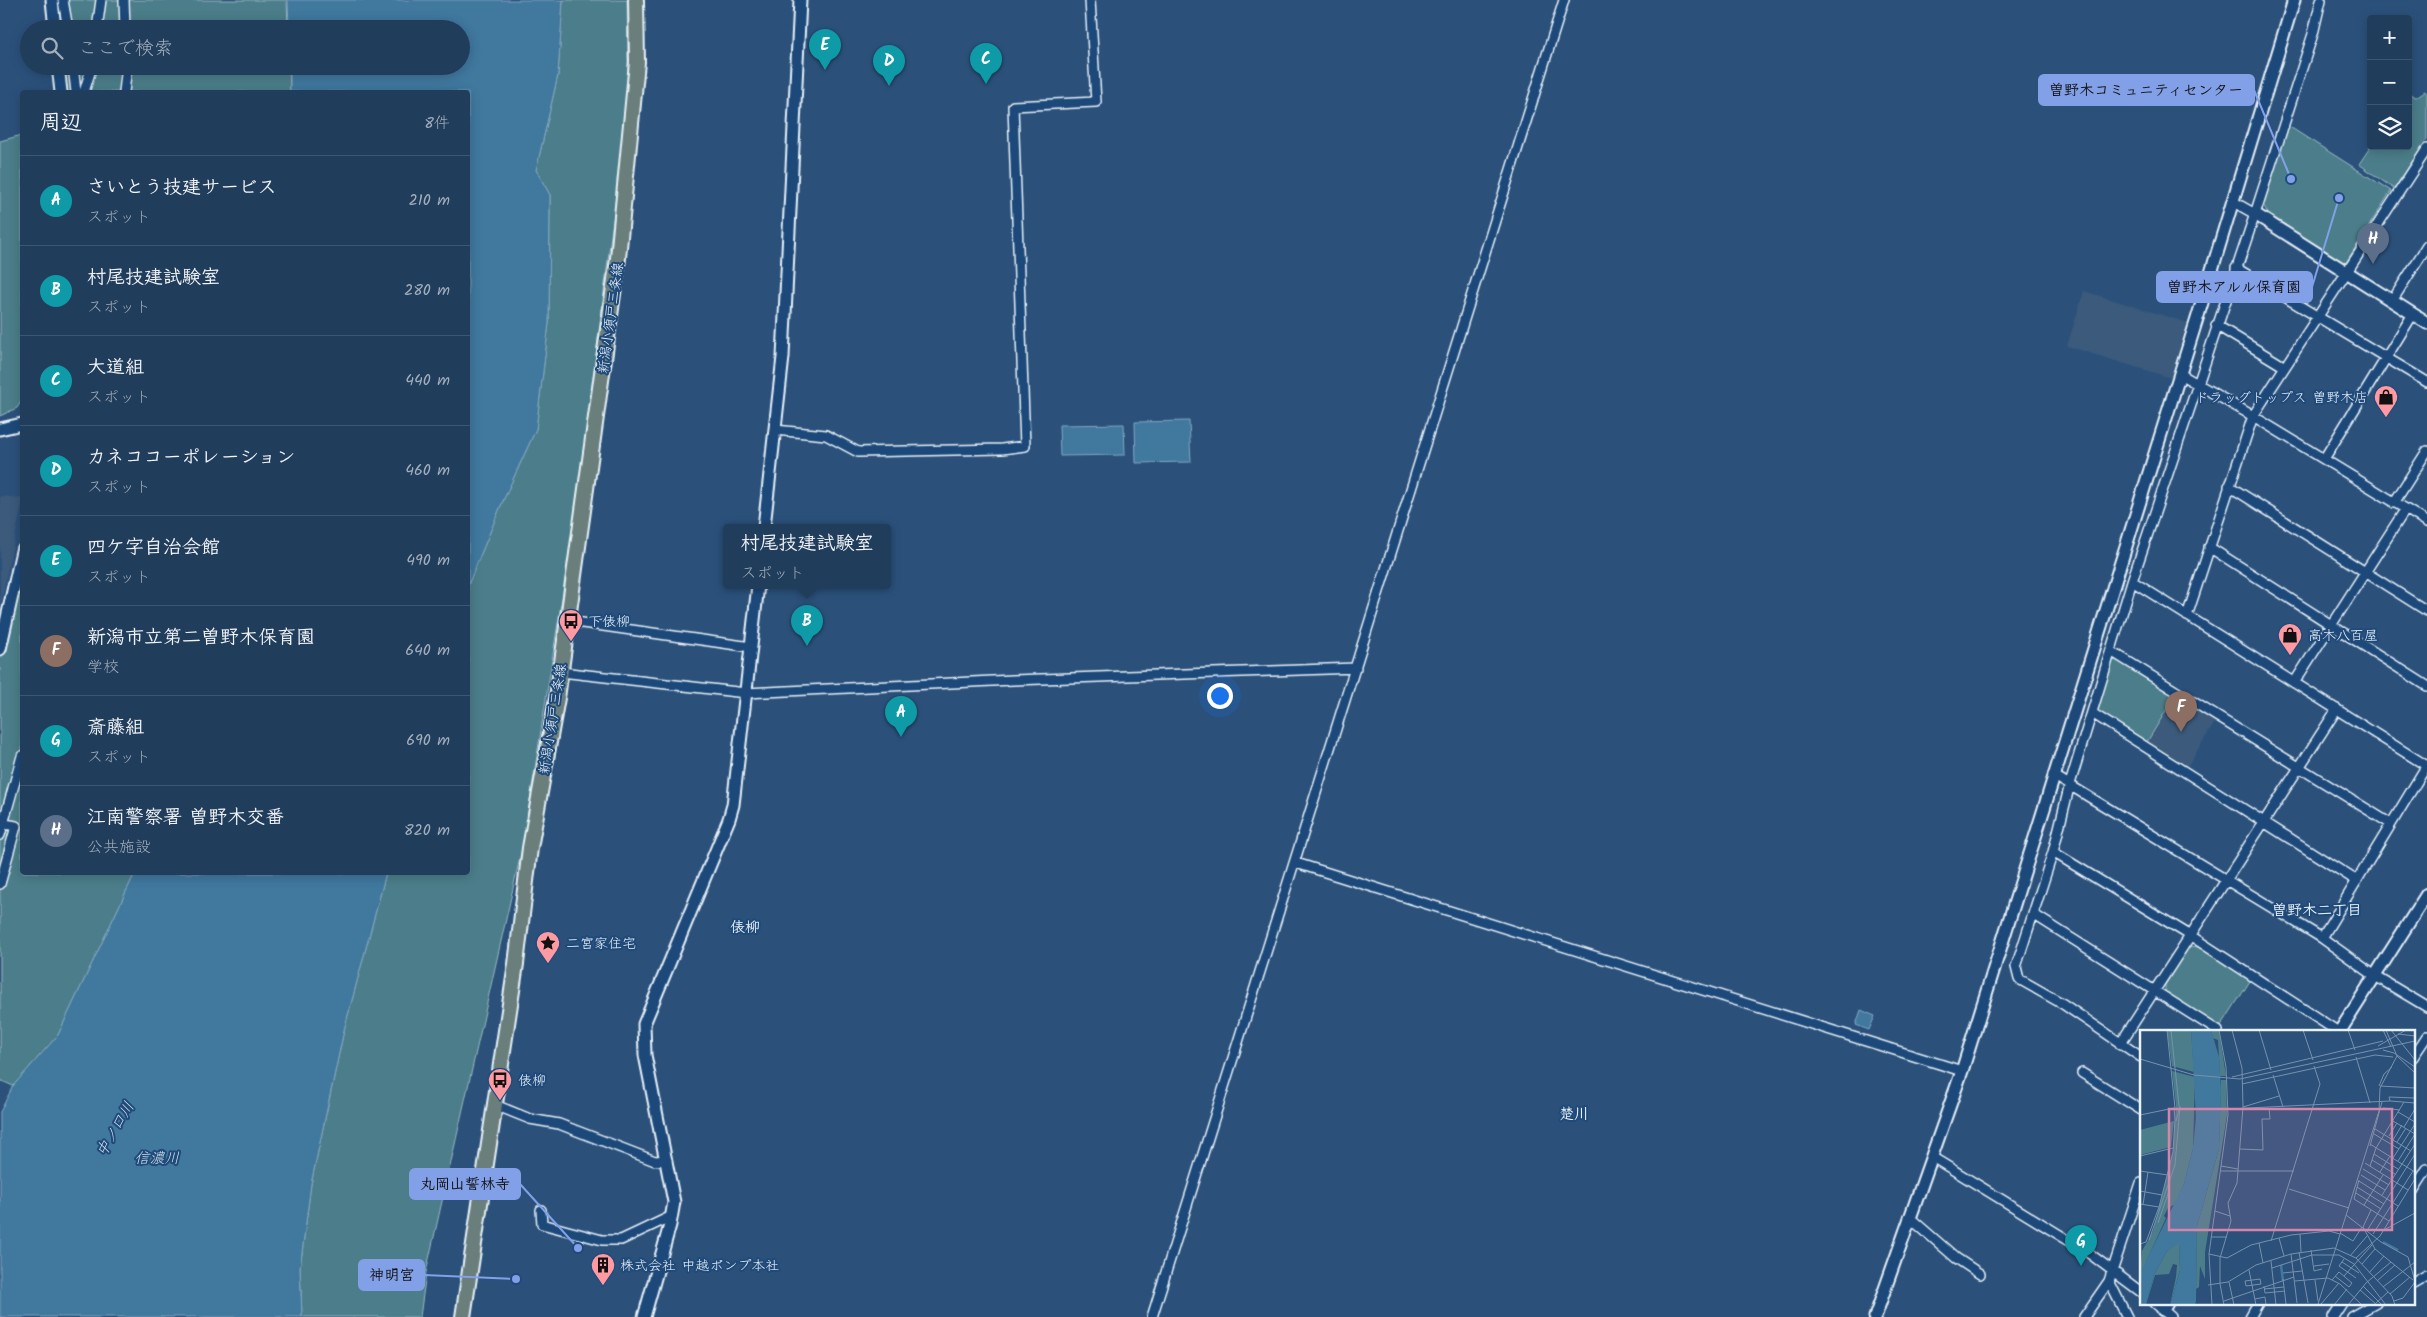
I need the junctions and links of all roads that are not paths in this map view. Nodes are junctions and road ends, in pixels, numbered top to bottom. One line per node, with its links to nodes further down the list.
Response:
1 (52, 0): 11 (street)
2 (62, 0): 12 (street)
3 (101, 0): 13 (street)
4 (124, 0): 14 (street)
5 (636, 0): 57 (main road, 新潟小須戸三条線)
6 (800, 0): 42 (street)
7 (1090, 0): 42 (street)
8 (1564, 0): 62 (street)
9 (2294, 0): 24 (street)
10 (2322, 0): 25 (street)
11 (54, 20)
12 (66, 20)
13 (98, 20)
14 (125, 20)
15 (59, 75): 19 (street)
16 (75, 75): 20 (street)
17 (89, 75): 21 (street)
18 (126, 75): 22 (street)
19 (61, 90)
20 (76, 90)
21 (85, 90)
22 (124, 90)
23 (2427, 149): 28 (street)
24 (2232, 201): 25 (street); 36 (street)
25 (2255, 214): 27 (street); 28 (street)
26 (2427, 246): 29 (street)
27 (2236, 268): 31 (street); 33 (street)
28 (2345, 272): 29 (street); 31 (street)
29 (2392, 301): 30 (street)
30 (2413, 314): 32 (street); 34 (street)
31 (2318, 316): 34 (street); 35 (street)
32 (2427, 323)
33 (2216, 325): 35 (street); 38 (street)
34 (2387, 357): 37 (street); 44 (street)
35 (2285, 367): 39 (street)
36 (2180, 374): 38 (street); 72 (street)
37 (2427, 382)
38 (2197, 383): 39 (street); 53 (street)
39 (2253, 416): 44 (street); 45 (street)
40 (20, 424): 41 (street)
41 (0, 429)
42 (775, 430): 49 (street)
43 (2427, 451): 46 (street)
44 (2324, 459): 46 (street)
45 (2229, 486): 50 (street); 52 (street)
46 (2394, 503): 47 (street)
47 (2405, 510): 48 (street); 52 (street)
48 (2427, 522)
49 (764, 524)
50 (2209, 547): 56 (street); 58 (street)
51 (20, 560): 60 (street)
52 (2366, 572): 55 (street); 58 (street)
53 (2132, 581): 56 (street); 61 (street)
54 (758, 589): 59 (street)
55 (2427, 611)
56 (2187, 616): 64 (street)
57 (568, 621): 59 (street); 63 (main road, 新潟小須戸三条線)
58 (2331, 625): 64 (street); 65 (street)
59 (751, 647): 66 (street)
60 (0, 649)
61 (2111, 651): 68 (street); 71 (street)
62 (1356, 668): 66 (street); 80 (street)
63 (561, 672): 66 (street); 100 (main road, 新潟小須戸三条線)
64 (2294, 683): 67 (street)
65 (2427, 686)
66 (746, 693): 103 (street)
67 (2337, 709): 70 (street); 71 (street)
68 (2092, 713): 73 (street); 74 (street)
69 (20, 764): 76 (street)
70 (2427, 766): 77 (street)
71 (2298, 768): 74 (street); 77 (street)
72 (2053, 775): 73 (street); 98 (street)
73 (2070, 784): 79 (street); 81 (street)
74 (2264, 822): 81 (street); 82 (street)
75 (19, 823): 76 (street); 83 (street)
76 (5, 824): 78 (street)
77 (2392, 824): 82 (street)
78 (0, 835)
79 (2053, 852): 85 (street); 86 (street)
80 (1296, 863): 98 (street); 123 (street)
81 (2225, 881): 86 (street); 87 (street)
82 (2357, 881): 87 (street)
83 (0, 884)
84 (2427, 894): 88 (street)
85 (2033, 914): 89 (street); 95 (street)
86 (2191, 936): 89 (street); 92 (street)
87 (2322, 938): 88 (street)
88 (2375, 976): 90 (street); 93 (street)
89 (2154, 991): 91 (street); 95 (street)
90 (2427, 1007)
91 (2216, 1030)
92 (2336, 1030)
93 (2339, 1030)
94 (2427, 1036): 97 (street)
95 (2120, 1044): 96 (street)
96 (2140, 1056)
97 (2414, 1056)
98 (1962, 1071): 102 (street)
99 (2082, 1073): 101 (street)
100 (494, 1105): 103 (street); 121 (main road, 新潟小須戸三条線)
101 (2140, 1109)
102 (1932, 1157): 111 (street); 112 (street)
103 (667, 1160): 110 (street)
104 (2427, 1169): 106 (street)
105 (2140, 1186): 107 (street)
106 (2414, 1189)
107 (2132, 1209): 109 (street); 112 (street)
108 (541, 1210): 110 (street)
109 (2140, 1213)
110 (672, 1216): 122 (street)
111 (1909, 1217): 113 (street); 124 (street)
112 (2113, 1270): 115 (street); 117 (street)
113 (1980, 1274)
114 (2427, 1275): 116 (street)
115 (2109, 1281): 125 (street); 126 (street)
116 (2414, 1282)
117 (2140, 1291)
118 (2257, 1304): 127 (street)
119 (2341, 1304): 128 (street)
120 (2374, 1304): 129 (street)
121 (463, 1317)
122 (644, 1317)
123 (1152, 1317)
124 (1875, 1317)
125 (2084, 1317)
126 (2127, 1317)
127 (2250, 1317)
128 (2333, 1317)
129 (2351, 1317)

